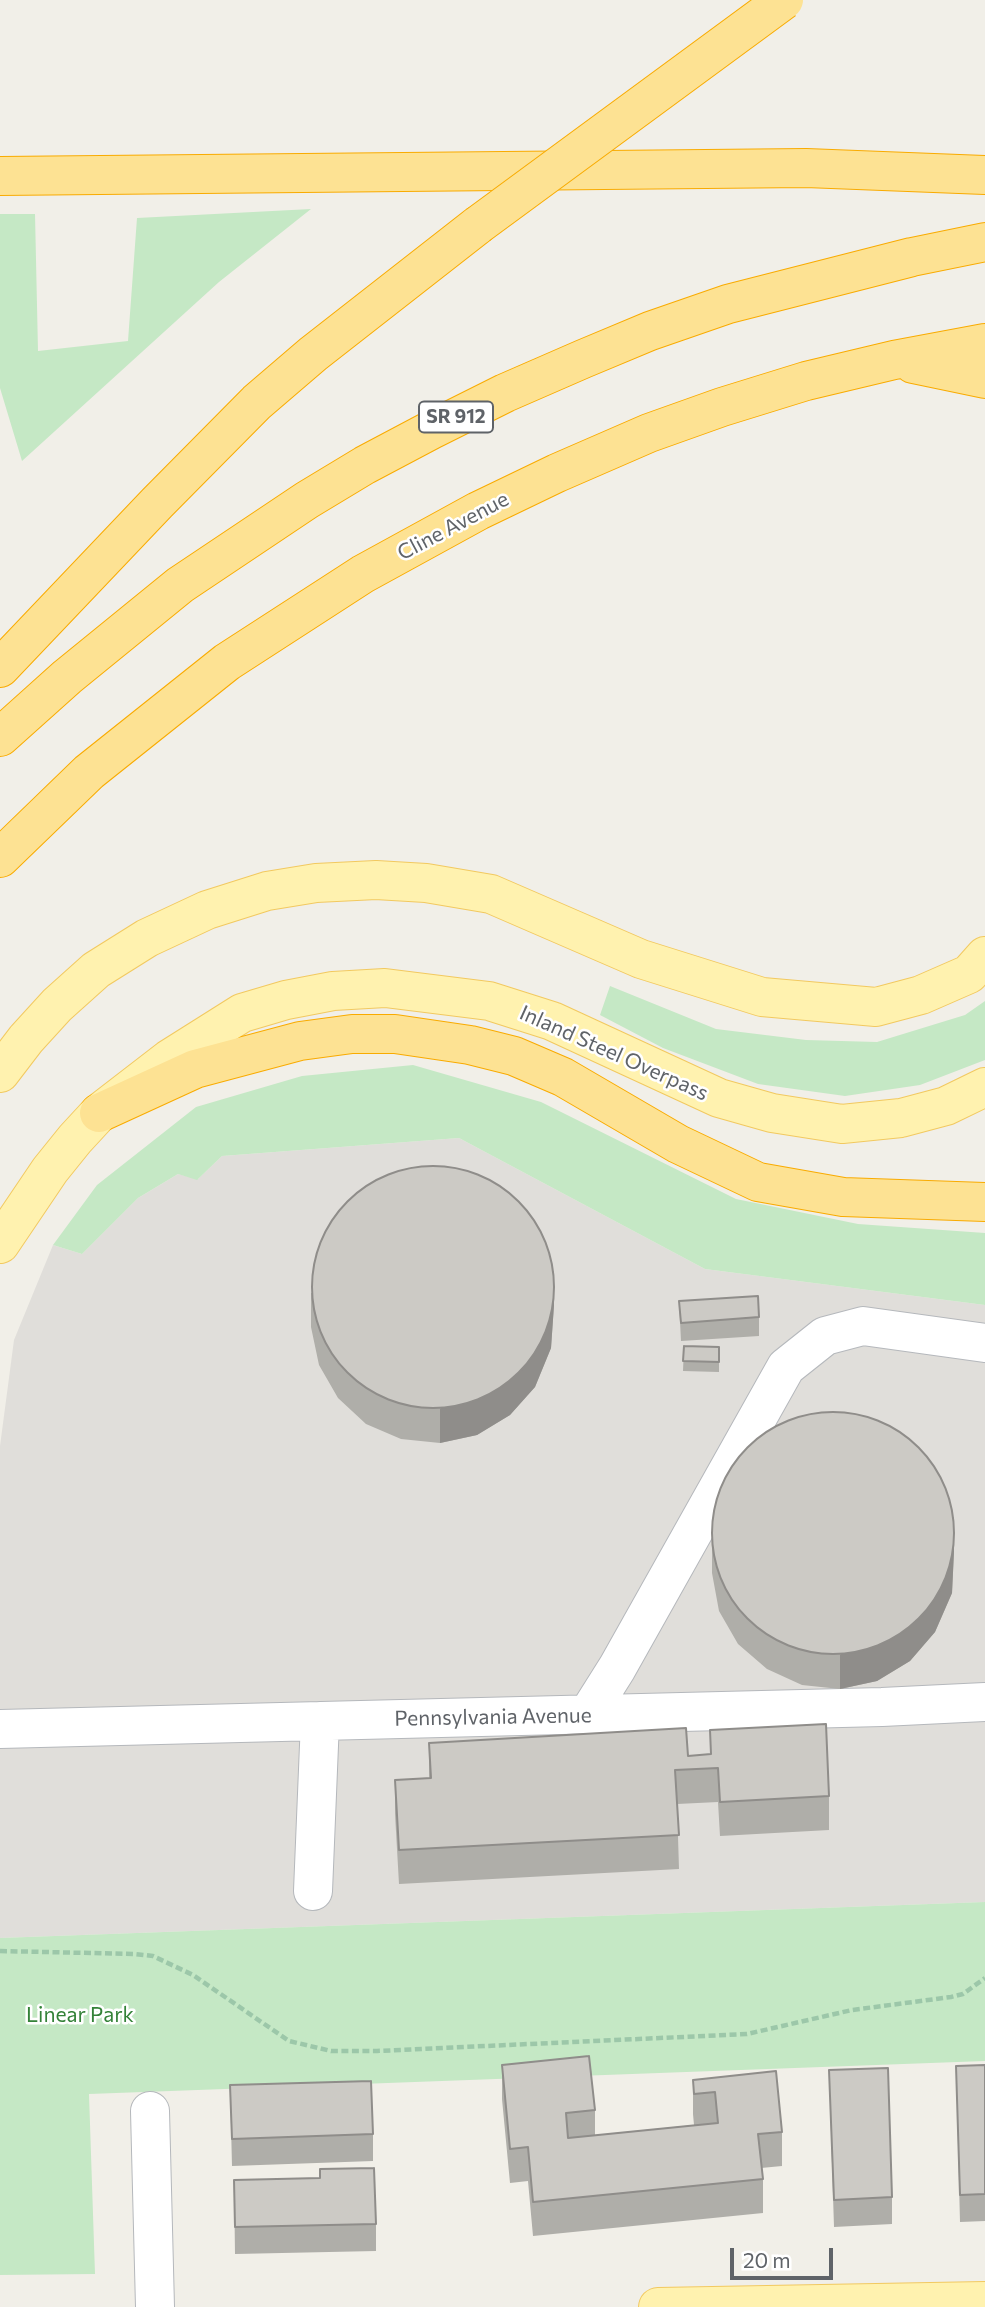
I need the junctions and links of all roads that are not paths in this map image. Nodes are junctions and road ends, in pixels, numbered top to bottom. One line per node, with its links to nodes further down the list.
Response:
1 (784, 0): 8 (highway, bridge)
2 (985, 175): 3 (highway)
3 (0, 176)
4 (985, 242): 9 (highway, SR 912)
5 (985, 343): 6 (highway, Cline Avenue)
6 (894, 360): 7 (highway); 10 (highway, Cline Avenue)
7 (985, 379)
8 (0, 668)
9 (0, 737)
10 (0, 858)
11 (985, 956): 12 (main road)
12 (0, 1073)
13 (985, 1087): 14 (main road, Inland Steel Overpass)
14 (99, 1114): 15 (highway); 16 (main road, Inland Steel Overpass)
15 (985, 1202)
16 (0, 1244)
17 (985, 1343): 19 (street)
18 (985, 1702): 19 (street, Pennsylvania Avenue)
19 (588, 1714): 20 (street, Pennsylvania Avenue)
20 (320, 1721): 21 (street, Pennsylvania Avenue); 22 (street)
21 (0, 1729)
22 (313, 1891)
23 (150, 2111): 26 (street)
24 (985, 2301): 25 (main road)
25 (679, 2306)
26 (155, 2307)

